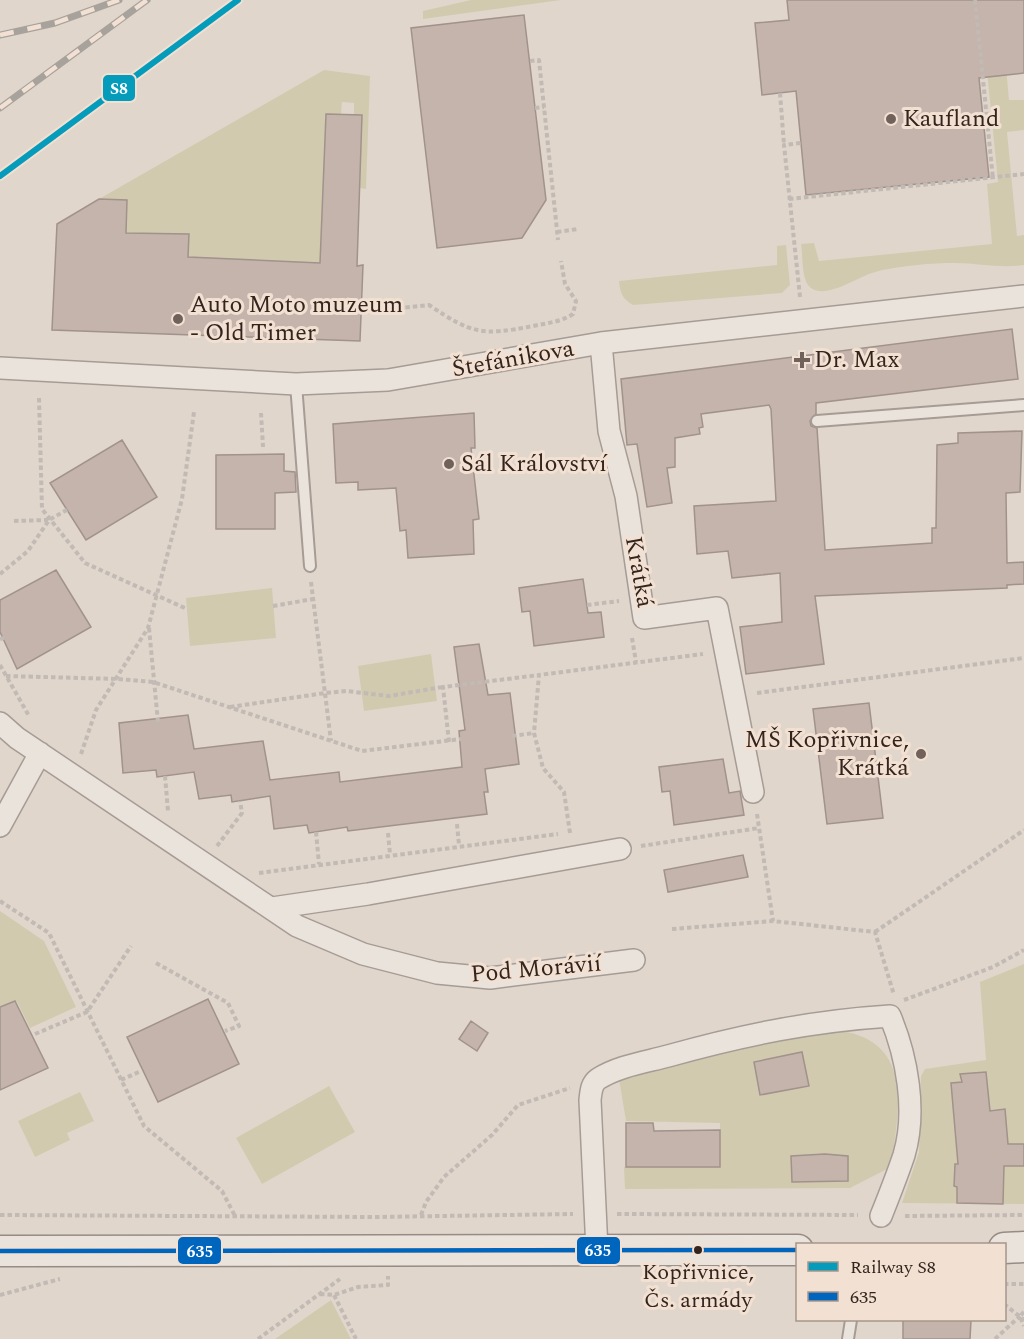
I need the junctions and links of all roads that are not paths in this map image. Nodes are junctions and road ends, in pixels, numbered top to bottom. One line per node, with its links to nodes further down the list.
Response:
1 (1024, 296): 2 (street, Štefánikova)
2 (600, 343): 4 (street, Štefánikova); 10 (street, Krátká)
3 (0, 368): 4 (street, Štefánikova)
4 (296, 384): 7 (lane)
5 (1024, 405): 6 (lane)
6 (817, 421)
7 (310, 566)
8 (0, 723): 9 (street, Pod Morávií)
9 (40, 753): 11 (street); 13 (street, Pod Morávií)
10 (753, 792)
11 (0, 826)
12 (620, 849): 13 (street)
13 (272, 908): 14 (street, Pod Morávií)
14 (634, 960)
15 (872, 1216): 18 (street)
16 (1024, 1247): 17 (main road)
17 (1006, 1248)
18 (597, 1250): 19 (main road); 20 (main road)
19 (796, 1250)
20 (0, 1251)
21 (851, 1321): 22 (lane)
22 (848, 1339)

